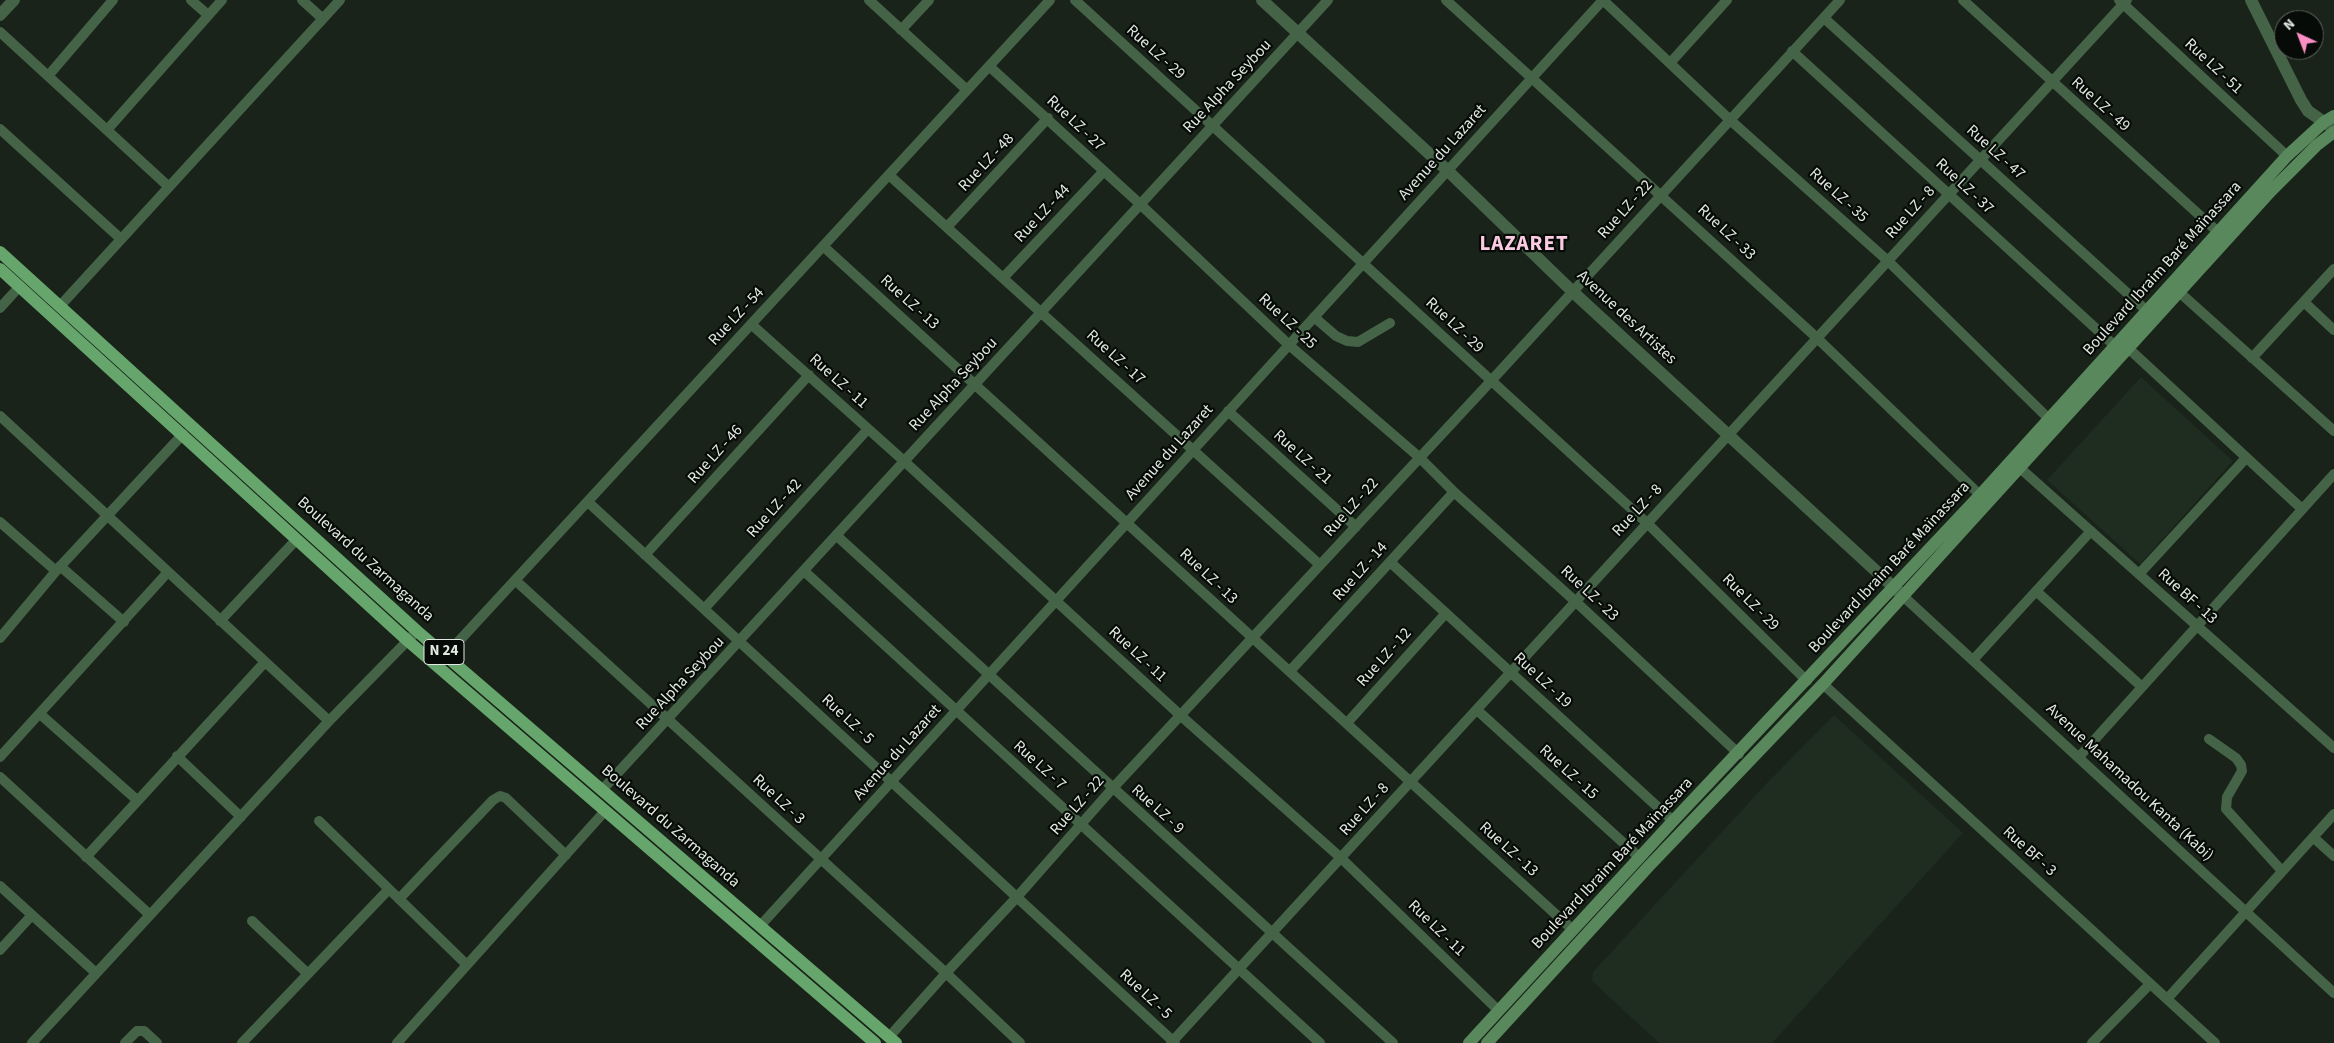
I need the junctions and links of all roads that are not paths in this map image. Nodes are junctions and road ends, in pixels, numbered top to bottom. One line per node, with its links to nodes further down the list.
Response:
1 (14, 0): 20 (street)
2 (113, 0): 30 (street)
3 (191, 0): 21 (street)
4 (222, 0): 21 (street)
5 (302, 0): 23 (street)
6 (340, 0): 23 (street)
7 (869, 0): 24 (street)
8 (929, 0): 24 (street)
9 (1050, 0): 29 (street, Rue LZ - 54)
10 (1075, 0): 36 (street, Rue LZ - 29)
11 (1262, 0): 26 (street, Avenue des Artistes)
12 (1328, 0): 26 (street, Rue Alpha Seybou)
13 (1446, 0): 31 (street, Rue LZ - 33)
14 (1603, 0): 28 (street, Rue LZ - 35); 31 (street, Avenue du Lazaret)
15 (1727, 0): 28 (street)
16 (1840, 0): 22 (street, Rue LZ - 22)
17 (1963, 0): 32 (street, Rue LZ - 49)
18 (2251, 0): 37 (street)
19 (2123, 1): 32 (street, Rue LZ - 8); 40 (street, Rue LZ - 51)
20 (0, 15)
21 (208, 15): 39 (street)
22 (1824, 18): 27 (street, Rue LZ - 22); 41 (street, Rue LZ - 47)
23 (323, 19): 45 (street)
24 (902, 30): 33 (street)
25 (0, 32): 30 (street)
26 (1298, 33): 36 (street, Rue Alpha Seybou); 42 (street, Avenue des Artistes)
27 (1792, 51): 35 (street, Rue LZ - 22); 47 (street, Rue LZ - 37)
28 (1670, 62): 35 (street, Rue LZ - 35)
29 (989, 66): 33 (street, Rue LZ - 54); 34 (street, Rue LZ - 27)
30 (48, 76): 39 (street)
31 (1531, 78): 42 (street, Avenue du Lazaret); 46 (street, Rue LZ - 33)
32 (2051, 81): 41 (street, Rue LZ - 8); 50 (street, Rue LZ - 49)
33 (967, 90): 44 (street, Rue LZ - 54)
34 (1048, 118): 43 (street, Rue LZ - 27); 49 (street, Rue LZ - 48)
35 (1729, 118): 46 (street, Rue LZ - 22); 54 (street, Rue LZ - 35)
36 (1213, 125): 48 (street, Rue Alpha Seybou); 55 (street, Rue LZ - 29)
37 (2331, 125): 40 (main road, Boulevard Ibraim Baré Maïnassara); 60 (main road, Boulevard Ibraim Baré Maïnassara)
38 (0, 129): 51 (street)
39 (107, 130): 45 (street)
40 (2287, 156): 50 (main road, Boulevard Ibraim Baré Maïnassara)
41 (1980, 160): 47 (street, Rue LZ - 8); 65 (street, Rue LZ - 47)
42 (1448, 170): 55 (street, Avenue du Lazaret); 61 (street, Avenue des Artistes)
43 (1104, 171): 48 (street, Rue LZ - 27); 58 (street, Rue LZ - 44)
44 (889, 175): 49 (street, Rue LZ - 17); 52 (street, Rue LZ - 54)
45 (170, 186): 51 (street)
46 (1661, 194): 61 (street, Rue LZ - 22); 72 (street, Rue LZ - 33)
47 (1949, 194): 54 (street, Rue LZ - 8); 74 (street, Rue LZ - 37)
48 (1140, 204): 66 (street, Rue Alpha Seybou); 73 (street, Rue LZ - 25)
49 (947, 227): 58 (street, Rue LZ - 17)
50 (2218, 232): 65 (main road, Boulevard Ibraim Baré Maïnassara)
51 (121, 239): 63 (street)
52 (823, 246): 69 (street, Rue LZ - 54); 78 (street, Rue LZ - 13)
53 (0, 252): 63 (main road, Boulevard du Zarmaganda / N 24)
54 (1888, 260): 72 (street, Rue LZ - 8); 81 (street, Rue LZ - 35)
55 (1364, 263): 67 (street, Avenue du Lazaret); 77 (street, Rue LZ - 29)
56 (0, 269): 59 (main road, Boulevard du Zarmaganda / N 24)
57 (2334, 269): 62 (street)
58 (1003, 278): 66 (street, Rue LZ - 17)
59 (20, 286): 64 (street); 70 (main road, Boulevard du Zarmaganda / N 24)
60 (2178, 290): 74 (main road, Boulevard Ibraim Baré Maïnassara); 75 (street)
61 (1573, 292): 77 (street, Rue LZ - 22); 85 (street, Avenue des Artistes)
62 (2304, 302): 71 (street); 75 (street)
63 (60, 306): 70 (main road, Boulevard du Zarmaganda / N 24)
64 (0, 308)
65 (2146, 311): 74 (main road, Boulevard Ibraim Baré Maïnassara)
66 (1041, 312): 78 (street, Rue Alpha Seybou); 86 (street, Rue LZ - 17)
67 (1314, 317): 68 (street); 73 (street, Avenue du Lazaret)
68 (1390, 322)
69 (751, 324): 76 (street, Rue LZ - 11); 94 (street, Rue LZ - 54)
70 (78, 330): 84 (main road, Boulevard du Zarmaganda / N 24); 122 (main road, Boulevard du Zarmaganda / N 24)
71 (2334, 330)
72 (1817, 338): 85 (street, Rue LZ - 8); 93 (street, Rue LZ - 33)
73 (1289, 345): 79 (street, Avenue du Lazaret); 87 (street, Rue LZ - 25)
74 (2121, 346): 81 (main road, Boulevard Ibraim Baré Maïnassara); 88 (street, Rue LZ - 37); 90 (main road, Boulevard Ibraim Baré Maïnassara)
75 (2252, 358): 83 (street)
76 (809, 375): 82 (street, Rue LZ - 11); 104 (street, Rue LZ - 46)
77 (1491, 382): 87 (street, Rue LZ - 22); 99 (street, Rue LZ - 29)
78 (976, 384): 89 (street, Rue Alpha Seybou); 98 (street, Rue LZ - 13)
79 (1228, 411): 86 (street, Avenue du Lazaret); 100 (street, Rue LZ - 21)
80 (0, 416): 96 (street)
81 (2049, 419): 93 (main road, Boulevard Ibraim Baré Maïnassara)
82 (868, 429): 89 (street, Rue LZ - 11); 116 (street, Rue LZ - 42)
83 (2334, 431)
84 (183, 434): 96 (street); 103 (main road, Boulevard du Zarmaganda / N 24)
85 (1729, 435): 99 (street, Rue LZ - 8); 113 (street, Avenue des Artistes)
86 (1193, 450): 98 (street, Avenue du Lazaret); 106 (street, Rue LZ - 17)
87 (1419, 457): 92 (street, Rue LZ - 23); 100 (street, Rue LZ - 22)
88 (2246, 458): 95 (street, Rue LZ - 37); 110 (street)
89 (904, 462): 102 (street, Rue Alpha Seybou); 114 (street, Rue LZ - 11)
90 (2020, 468): 101 (street, Rue BF - 13); 113 (main road, Boulevard Ibraim Baré Maïnassara)
91 (2334, 474): 95 (street)
92 (1454, 492): 105 (street, Rue LZ - 14); 115 (street, Rue LZ - 23)
93 (1980, 495): 113 (main road, Boulevard Ibraim Baré Maïnassara)
94 (588, 502): 104 (street, Rue LZ - 5); 111 (street, Rue LZ - 54)
95 (2302, 509): 120 (street)
96 (106, 515): 107 (street); 109 (street)
97 (0, 522): 107 (street)
98 (1127, 523): 114 (street, Avenue du Lazaret); 123 (street, Rue LZ - 13)
99 (1647, 523): 115 (street, Rue LZ - 8); 132 (street, Rue LZ - 29)
100 (1356, 526): 106 (street, Rue LZ - 22)
101 (2091, 532): 110 (street, Rue BF - 13); 112 (street)
102 (836, 536): 108 (street, Rue Alpha Seybou); 131 (street, Rue LZ - 9)
103 (296, 540): 118 (street); 124 (main road, Boulevard du Zarmaganda / N 24)
104 (645, 555): 116 (street, Rue LZ - 5)
105 (1390, 562): 117 (street, Rue LZ - 19); 129 (street, Rue LZ - 14)
106 (1320, 565): 123 (street, Rue LZ - 22)
107 (58, 569): 119 (street); 121 (street)
108 (804, 571): 125 (street, Rue Alpha Seybou); 136 (street, Rue LZ - 7)
109 (168, 572): 118 (street); 119 (street)
110 (2139, 574): 120 (street, Rue BF - 13)
111 (515, 580): 126 (street, Rue LZ - 54); 139 (street, Rue LZ - 3)
112 (2036, 591): 127 (street); 134 (street)
113 (1899, 592): 127 (street, Avenue Mahamadou Kanta (Kabi)); 132 (main road, Boulevard Ibraim Baré Maïnassara); 133 (main road, Boulevard Ibraim Baré Maïnassara)
114 (1056, 601): 131 (street, Avenue du Lazaret); 138 (street, Rue LZ - 11)
115 (1575, 601): 130 (street, Rue LZ - 8); 144 (street, Rue LZ - 23)
116 (704, 609): 125 (street, Rue LZ - 5)
117 (1446, 613): 130 (street, Rue LZ - 19); 141 (street, Rue LZ - 12)
118 (220, 621): 128 (street)
119 (124, 622): 137 (street)
120 (2197, 626): 134 (street); 143 (street, Rue BF - 13)
121 (2, 631)
122 (417, 631): 124 (street); 126 (main road, Boulevard du Zarmaganda / N 24)
123 (1252, 638): 129 (street, Rue LZ - 13); 138 (street, Rue LZ - 22)
124 (408, 642): 140 (street); 154 (main road, Boulevard du Zarmaganda / N 24)
125 (740, 642): 139 (street, Rue Alpha Seybou); 150 (street, Rue LZ - 5)
126 (447, 654): 152 (main road, Boulevard du Zarmaganda / N 24)
127 (1973, 660): 147 (street, Avenue Mahamadou Kanta (Kabi))
128 (265, 662): 140 (street); 146 (street)
129 (1290, 671): 141 (street, Rue LZ - 13)
130 (1511, 672): 135 (street, Rue LZ - 8); 158 (street, Rue LZ - 19)
131 (989, 675): 136 (street, Avenue du Lazaret); 151 (street, Rue LZ - 9)
132 (1807, 680): 144 (main road, Boulevard Ibraim Baré Maïnassara)
133 (1823, 684): 185 (street, Rue BF - 3); 201 (main road, Boulevard Ibraim Baré Maïnassara)
134 (2142, 687): 147 (street)
135 (1477, 710): 149 (street, Rue LZ - 8); 165 (street, Rue LZ - 15)
136 (956, 711): 150 (street, Avenue du Lazaret); 159 (street, Rue LZ - 7)
137 (40, 714): 145 (street); 153 (street)
138 (1180, 715): 151 (street, Rue LZ - 22); 164 (street, Rue LZ - 11)
139 (669, 719): 152 (street, Rue Alpha Seybou); 166 (street, Rue LZ - 3)
140 (329, 721): 156 (street)
141 (1347, 723): 149 (street, Rue LZ - 13)
142 (2209, 739): 167 (street)
143 (2334, 748)
144 (1739, 754): 158 (main road, Boulevard Ibraim Baré Maïnassara)
145 (0, 756)
146 (177, 756): 153 (street); 156 (street)
147 (2078, 757): 172 (street, Avenue Mahamadou Kanta (Kabi))
148 (0, 777): 163 (street)
149 (1411, 781): 164 (street, Rue LZ - 8); 177 (street, Rue LZ - 13)
150 (892, 782): 166 (street, Avenue du Lazaret); 170 (street, Rue LZ - 5)
151 (1112, 789): 159 (street, Rue LZ - 22); 178 (street, Rue LZ - 9)
152 (602, 790): 176 (main road, Boulevard du Zarmaganda / N 24)
153 (136, 800): 163 (street)
154 (605, 811): 161 (street); 196 (main road, Boulevard du Zarmaganda / N 24)
155 (2334, 814): 160 (street)
156 (241, 816): 174 (street)
157 (319, 821): 169 (street)
158 (1674, 821): 165 (main road, Boulevard Ibraim Baré Maïnassara)
159 (1081, 825): 170 (street, Rue LZ - 22); 181 (street, Rue LZ - 7)
160 (2314, 837): 162 (street); 167 (street)
161 (566, 854): 171 (street); 180 (street)
162 (2334, 856)
163 (86, 857): 174 (street)
164 (1341, 858): 178 (street, Rue LZ - 8); 188 (street, Rue LZ - 11)
165 (1640, 858): 177 (main road, Boulevard Ibraim Baré Maïnassara)
166 (820, 860): 176 (street, Avenue du Lazaret); 183 (street, Rue LZ - 3)
167 (2282, 871): 172 (street)
168 (0, 886): 173 (street)
169 (389, 888): 171 (street); 184 (street)
170 (1017, 898): 183 (street, Rue LZ - 22); 190 (street, Rue LZ - 5)
171 (399, 899): 180 (street)
172 (2246, 912): 186 (street, Avenue Mahamadou Kanta (Kabi)); 187 (street)
173 (32, 915): 179 (street); 182 (street)
174 (150, 915): 182 (street)
175 (252, 921): 184 (street)
176 (760, 926): 189 (main road, Boulevard du Zarmaganda / N 24)
177 (1573, 930): 188 (main road, Boulevard Ibraim Baré Maïnassara)
178 (1272, 934): 181 (street, Rue LZ - 8); 199 (street, Rue LZ - 9)
179 (0, 950)
180 (467, 965): 195 (street)
181 (1240, 969): 190 (street, Rue LZ - 8); 198 (street, Rue LZ - 7)
182 (96, 972): 191 (street)
183 (946, 973): 189 (street, Rue LZ - 22); 197 (street, Rue LZ - 3)
184 (308, 974): 194 (street)
185 (2150, 984): 187 (street, Rue BF - 3); 202 (street)
186 (2334, 992)
187 (2167, 999): 203 (street, Rue BF - 3)
188 (1499, 1011): 200 (main road, Boulevard Ibraim Baré Maïnassara)
189 (893, 1040)
190 (1173, 1042)
191 (32, 1043)
192 (126, 1043): 193 (street)
193 (157, 1043)
194 (242, 1043)
195 (397, 1043)
196 (875, 1043)
197 (1020, 1043)
198 (1320, 1043)
199 (1393, 1043)
200 (1469, 1043)
201 (1487, 1043)
202 (2092, 1043)
203 (2215, 1043)

